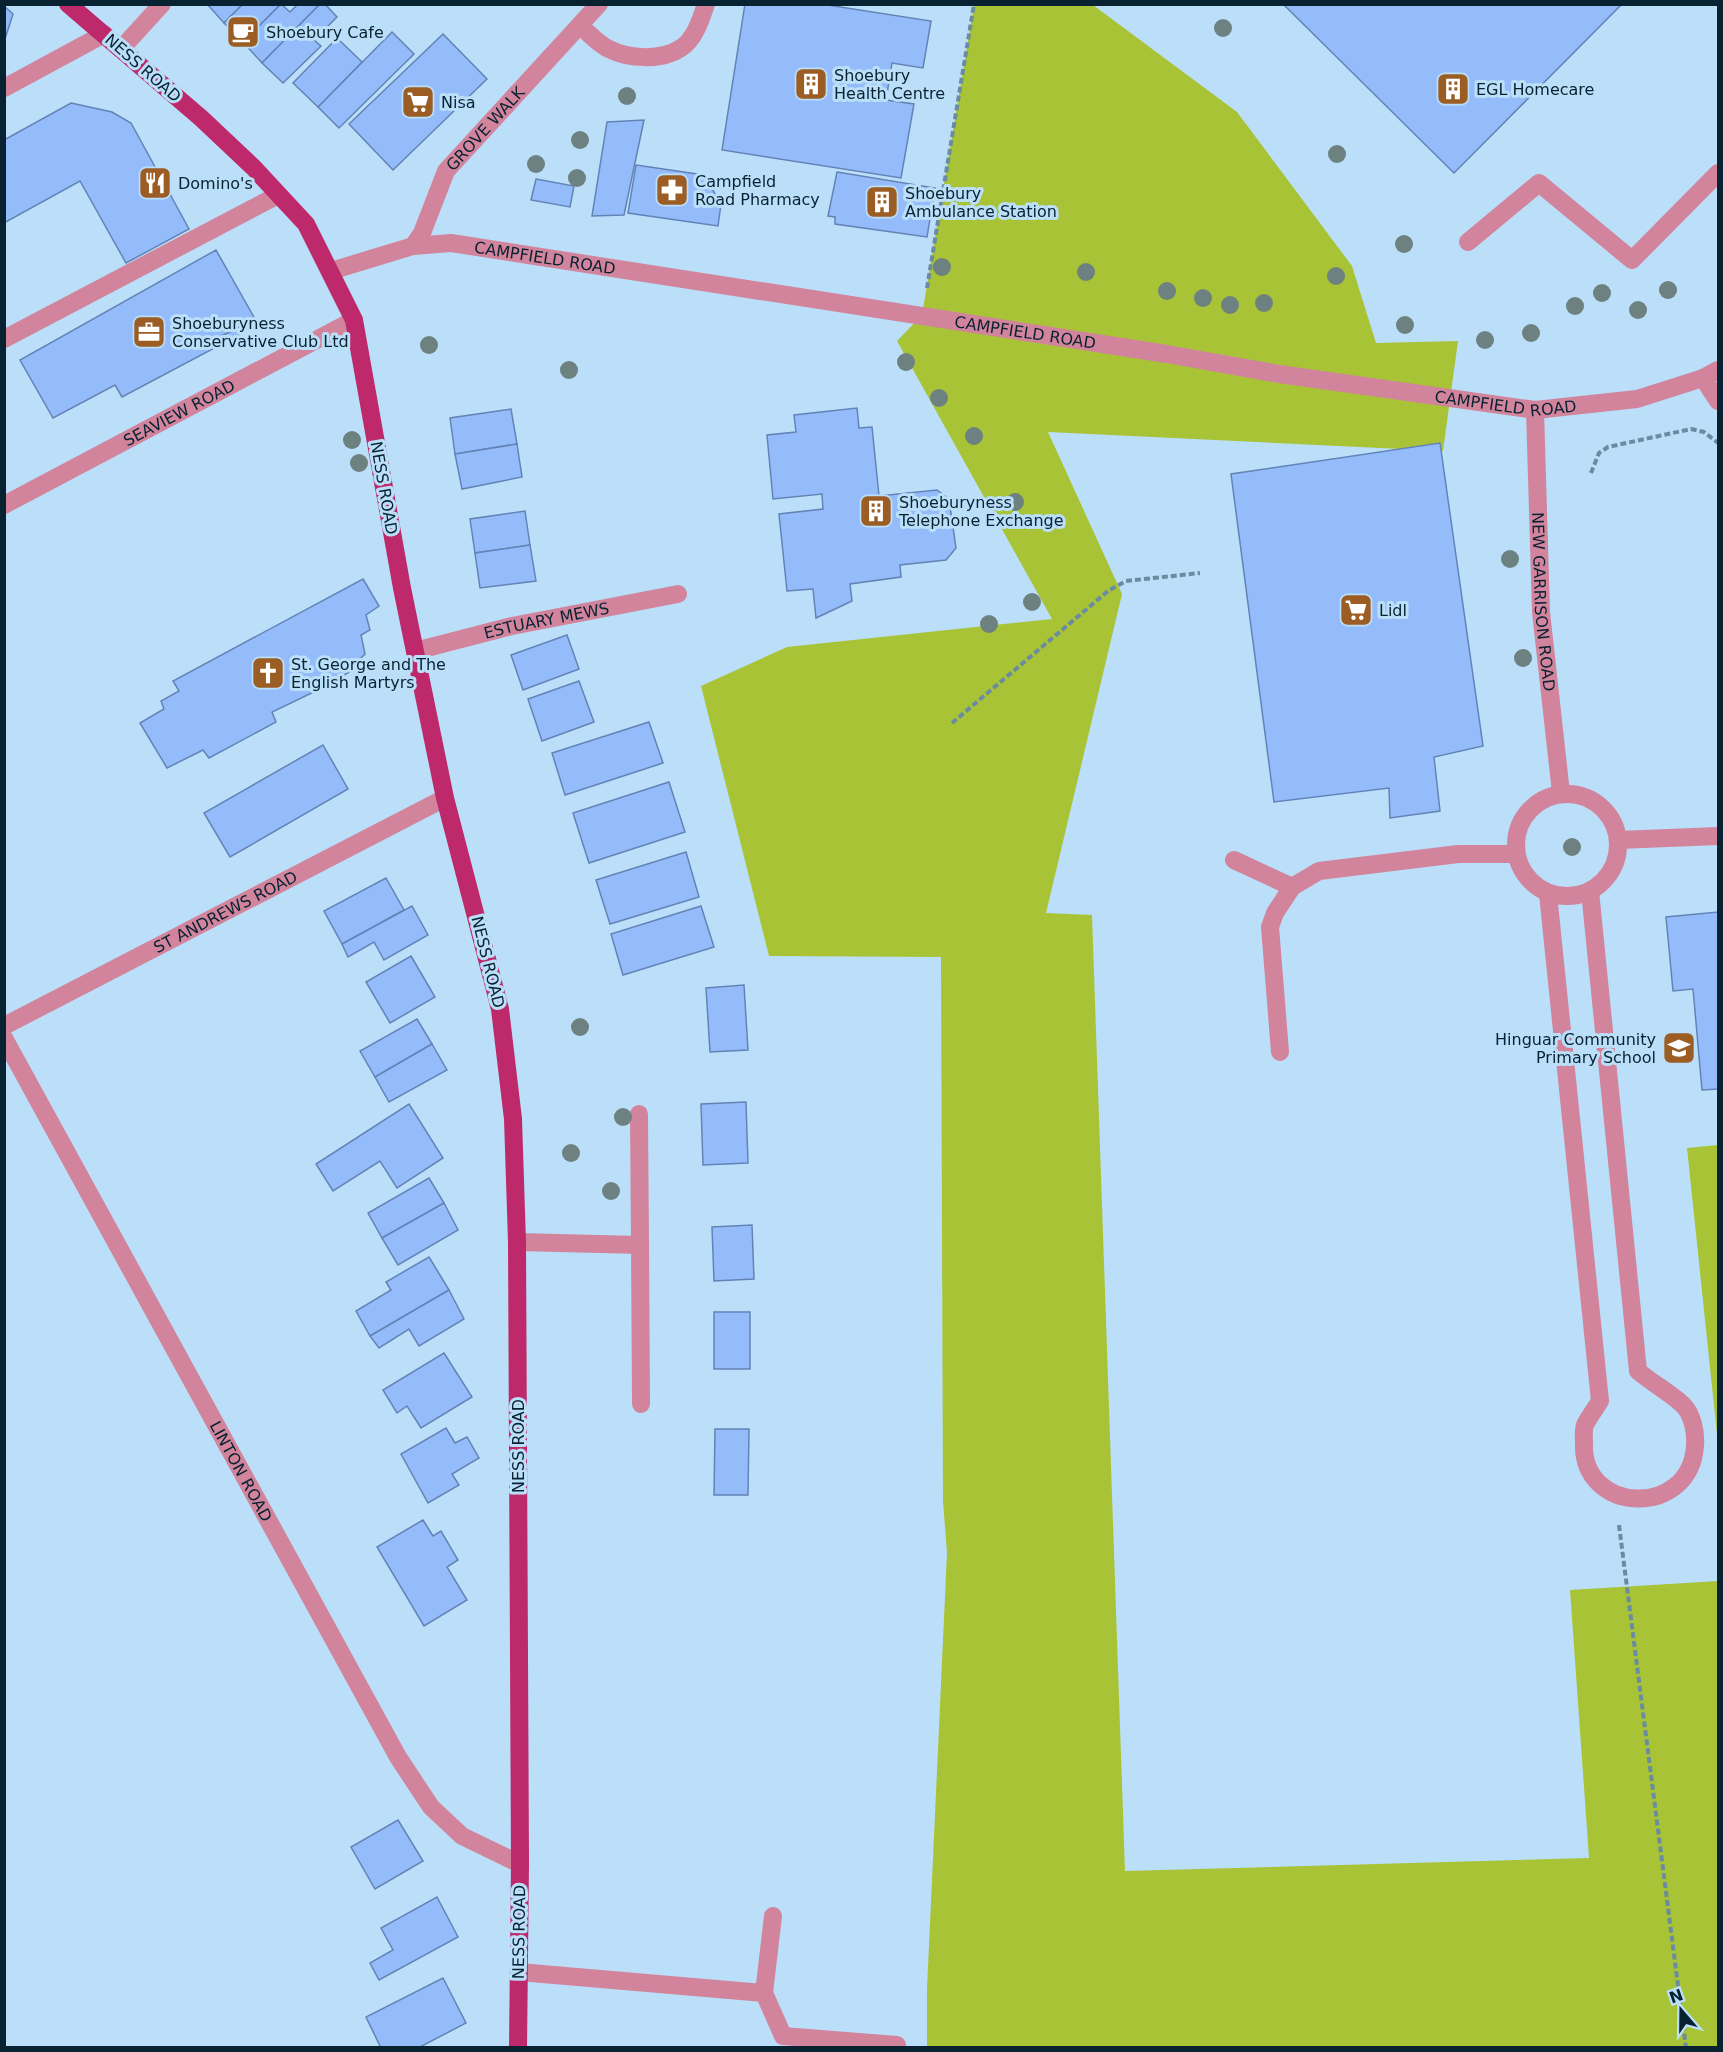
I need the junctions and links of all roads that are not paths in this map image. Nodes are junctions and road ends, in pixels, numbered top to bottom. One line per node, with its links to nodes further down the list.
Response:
1 (68, 4): 6 (main road, NESS ROAD)
2 (162, 4): 7 (street)
3 (599, 4): 5 (street, GROVE WALK)
4 (706, 4): 5 (street)
5 (580, 26): 12 (street, GROVE WALK)
6 (104, 34): 7 (main road, NESS ROAD); 8 (street)
7 (121, 49): 10 (main road, NESS ROAD)
8 (4, 88)
9 (1719, 172): 11 (street)
10 (278, 195): 13 (main road, NESS ROAD); 15 (street)
11 (1468, 242)
12 (413, 246): 13 (street, CAMPFIELD ROAD); 18 (street, CAMPFIELD ROAD)
13 (331, 271): 14 (main road, NESS ROAD)
14 (354, 320): 19 (street, SEAVIEW ROAD); 21 (main road, NESS ROAD)
15 (4, 339)
16 (1711, 374): 17 (street); 18 (street, CAMPFIELD ROAD)
17 (1719, 401)
18 (1535, 410): 22 (street, NEW GARRISON ROAD)
19 (4, 505)
20 (678, 594): 21 (street, ESTUARY MEWS)
21 (414, 651): 23 (main road, NESS ROAD)
22 (1561, 793): 25 (street); 26 (street)
23 (445, 798): 31 (street, ST ANDREWS ROAD); 35 (main road, NESS ROAD)
24 (1719, 836): 25 (street)
25 (1618, 840): 29 (street)
26 (1516, 854): 28 (street); 30 (street)
27 (1234, 860): 28 (street)
28 (1292, 887): 33 (street)
29 (1590, 891): 30 (street); 30 (street)
30 (1548, 894)
31 (4, 1026)
32 (4, 1038): 38 (street, LINTON ROAD)
33 (1280, 1052)
34 (639, 1114): 36 (street)
35 (517, 1242): 36 (street); 38 (main road, NESS ROAD)
36 (640, 1245): 37 (street)
37 (640, 1404)
38 (520, 1864): 40 (main road, NESS ROAD)
39 (773, 1916): 41 (street)
40 (519, 1972): 41 (street); 43 (main road, NESS ROAD)
41 (764, 1993): 42 (street)
42 (897, 2045)
43 (518, 2048)

